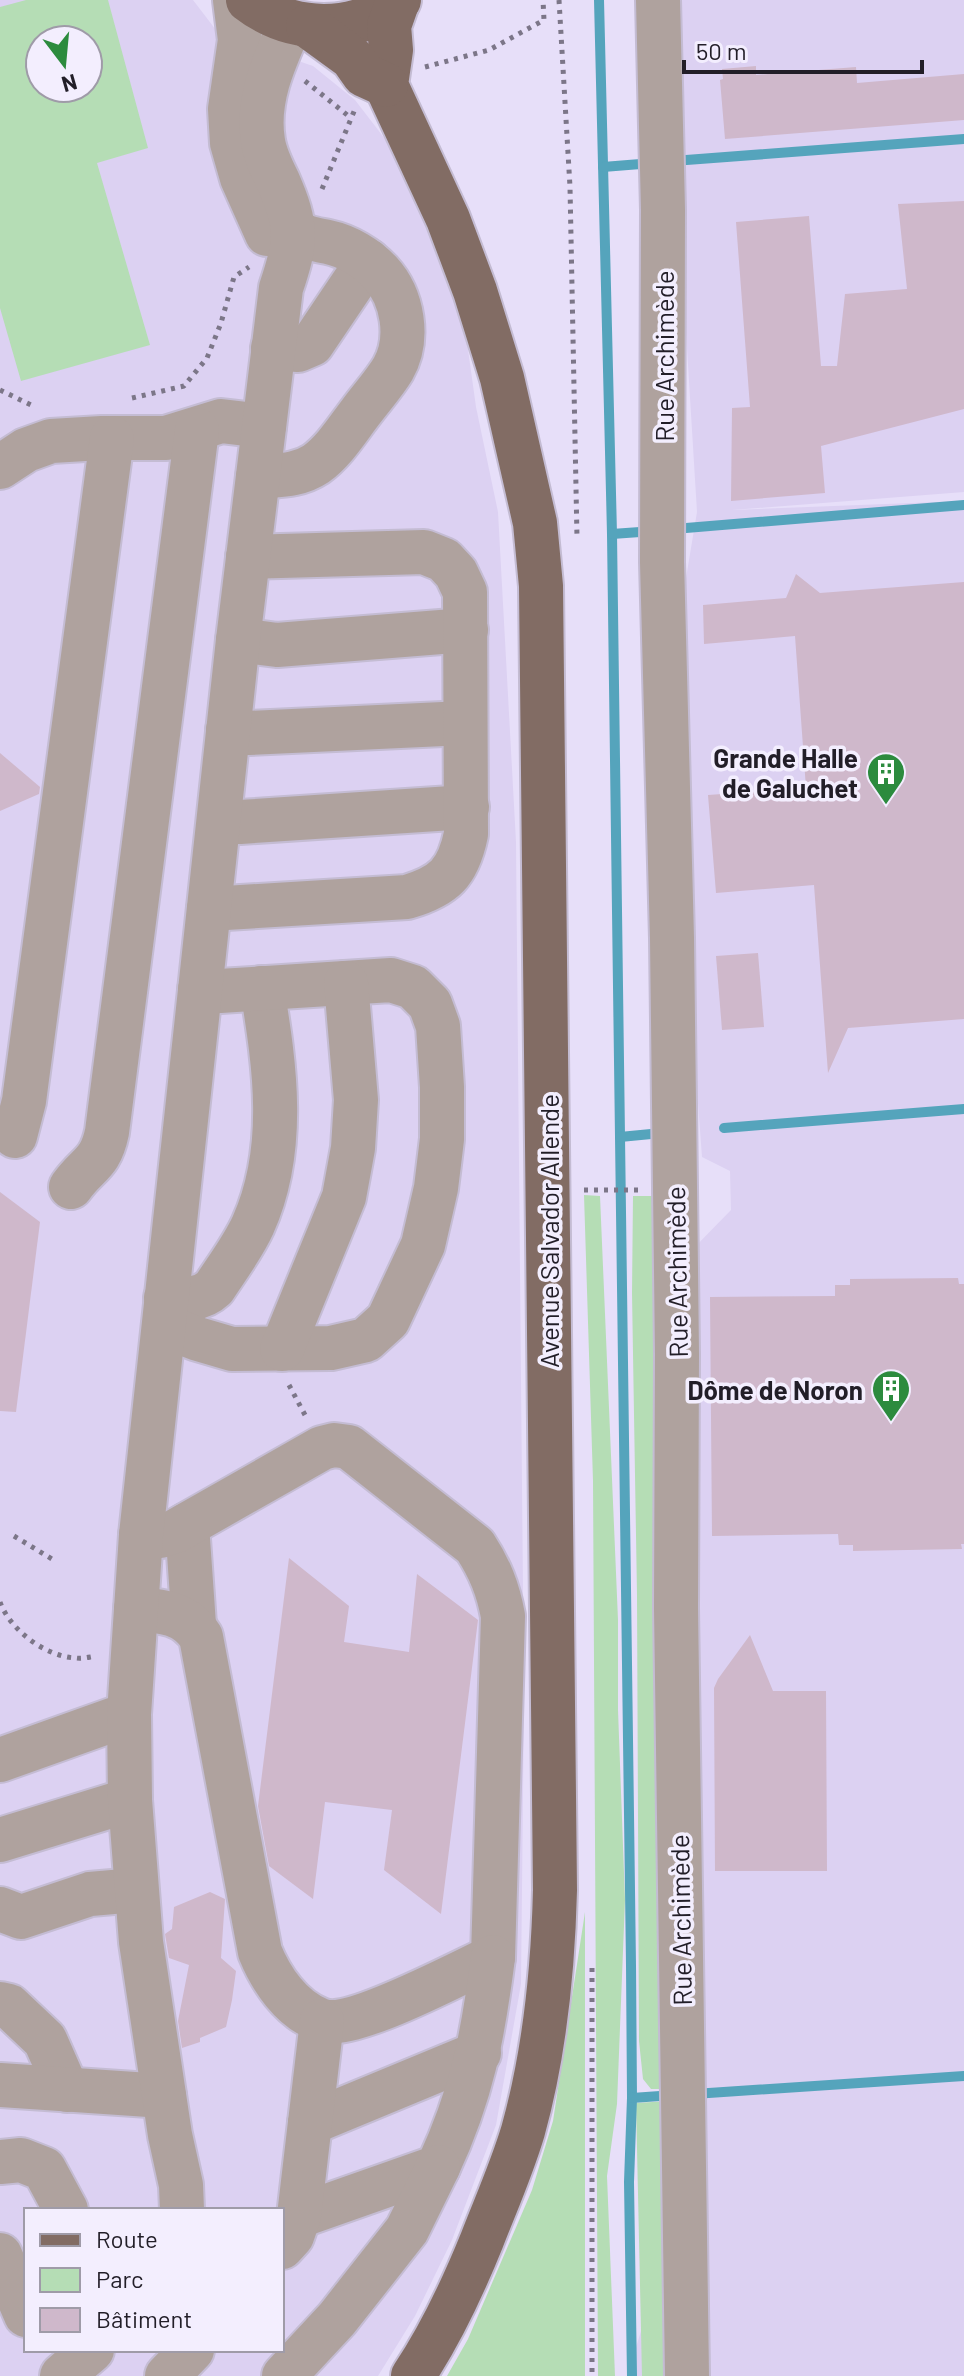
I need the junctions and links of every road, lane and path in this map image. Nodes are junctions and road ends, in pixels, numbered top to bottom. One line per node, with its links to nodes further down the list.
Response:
1 (235, 0): 9 (street)
2 (248, 0): 7 (main road, Avenue Salvador Allende)
3 (658, 0): 33 (street, Rue Archimède)
4 (398, 1): 7 (main road); 8 (main road)
5 (558, 18): 6 (path)
6 (544, 20)
7 (300, 24): 8 (main road, Avenue Salvador Allende); 9 (street)
8 (386, 85): 73 (main road, Avenue Salvador Allende)
9 (283, 256): 10 (street); 11 (street); 14 (path)
10 (368, 261): 11 (street); 18 (street)
11 (273, 348): 15 (street)
12 (0, 390): 13 (path)
13 (41, 409)
14 (119, 418): 16 (street); 17 (street); 30 (street)
15 (264, 426): 16 (street); 18 (street)
16 (197, 430): 31 (street)
17 (0, 467)
18 (258, 477): 19 (street)
19 (248, 557): 20 (street); 21 (street)
20 (466, 630): 21 (street); 22 (street)
21 (238, 640): 23 (street)
22 (465, 723): 23 (street); 24 (street)
23 (228, 730): 25 (street)
24 (467, 807): 25 (street); 26 (street)
25 (219, 821): 26 (street)
26 (209, 909): 29 (street)
27 (346, 983): 28 (street); 35 (street); 35 (street)
28 (262, 988): 29 (street); 34 (street)
29 (200, 990): 34 (street)
30 (15, 1136)
31 (71, 1187)
32 (579, 1190): 33 (path)
33 (675, 1190): 74 (street, Rue Archimède)
34 (165, 1312): 35 (street); 38 (street)
35 (276, 1349): 36 (path)
36 (322, 1448): 37 (street); 51 (street)
37 (187, 1525): 38 (street); 43 (street)
38 (141, 1535): 42 (street)
39 (14, 1536): 40 (path)
40 (52, 1559)
41 (0, 1602): 44 (path)
42 (136, 1609): 43 (street); 44 (street)
43 (194, 1625): 53 (street)
44 (133, 1652): 45 (street)
45 (129, 1714): 46 (street); 47 (street)
46 (0, 1760)
47 (130, 1800): 48 (street); 49 (street)
48 (0, 1840)
49 (136, 1890): 50 (street); 57 (street)
50 (0, 1909)
51 (493, 1957): 53 (street); 54 (street)
52 (0, 2004): 56 (street)
53 (322, 2021): 58 (street)
54 (479, 2053): 58 (street); 60 (street)
55 (0, 2085): 56 (street)
56 (67, 2090): 57 (street)
57 (164, 2096): 62 (street)
58 (310, 2123): 63 (street)
59 (0, 2162): 61 (street)
60 (438, 2167): 63 (street); 72 (street)
61 (65, 2208)
62 (182, 2208)
63 (290, 2231)
64 (0, 2255): 65 (street)
65 (24, 2310)
66 (42, 2352): 69 (street)
67 (90, 2352): 70 (street)
68 (190, 2352): 71 (street)
69 (53, 2376)
70 (62, 2376)
71 (167, 2376)
72 (284, 2376)
73 (413, 2376)
74 (687, 2376)

